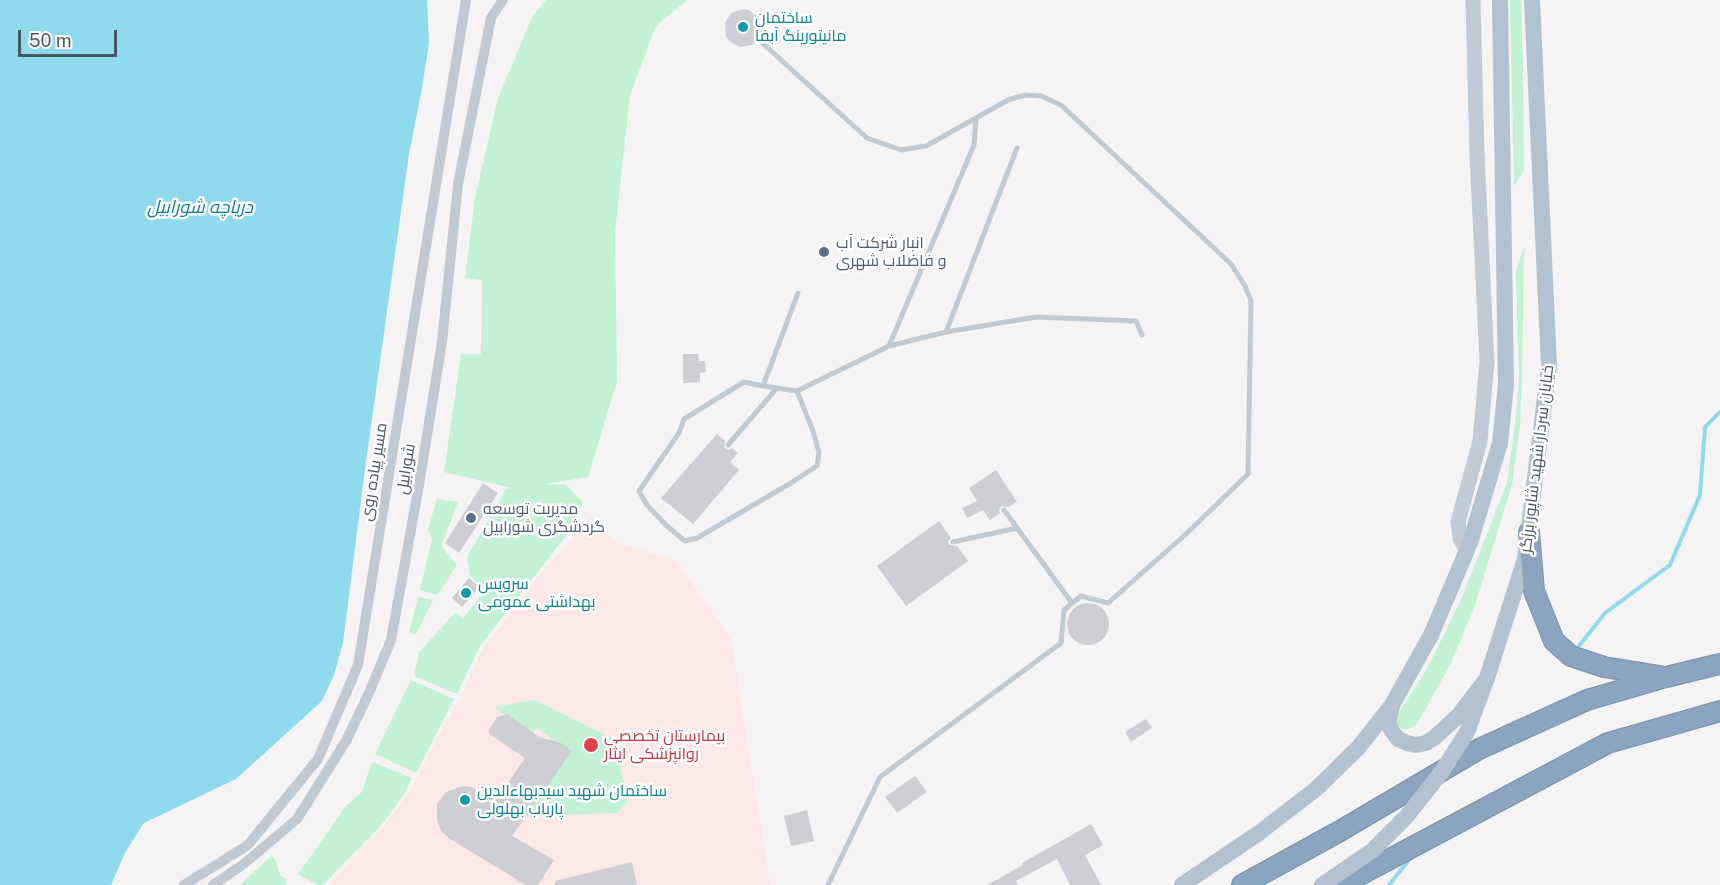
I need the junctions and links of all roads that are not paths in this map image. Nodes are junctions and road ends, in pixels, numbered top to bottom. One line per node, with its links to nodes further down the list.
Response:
1 (466, 0): 28 (street, مسیر پیاده روی)
2 (503, 0): 29 (street, شورابیل)
3 (1473, 0): 21 (main road)
4 (1500, 0): 21 (main road)
5 (1532, 0): 19 (main road, خیابان سردار شهید شاپور برزگر)
6 (758, 39): 7 (lane)
7 (976, 118): 12 (lane); 22 (lane)
8 (1017, 148): 10 (lane)
9 (798, 293): 13 (lane)
10 (946, 332): 11 (lane); 12 (lane)
11 (1142, 335)
12 (889, 346): 15 (lane)
13 (763, 386): 14 (lane); 15 (lane)
14 (777, 388): 15 (lane); 16 (lane)
15 (797, 391)
16 (728, 445)
17 (1004, 510): 18 (lane)
18 (1017, 528): 20 (lane); 22 (lane)
19 (1529, 532): 24 (highway); 25 (main road, خیابان سردار شهید شاپور برزگر)
20 (953, 542)
21 (1467, 551): 26 (main road)
22 (1072, 603): 30 (lane)
23 (1720, 664): 24 (highway)
24 (1666, 677): 32 (highway)
25 (1487, 678): 26 (main road); 33 (main road, خیابان سردار شهید شاپور برزگر, bridge)
26 (1392, 705): 31 (main road)
27 (1720, 711): 34 (highway)
28 (184, 885)
29 (213, 885)
30 (828, 885)
31 (1182, 885)
32 (1242, 885)
33 (1323, 885)
34 (1341, 885)

